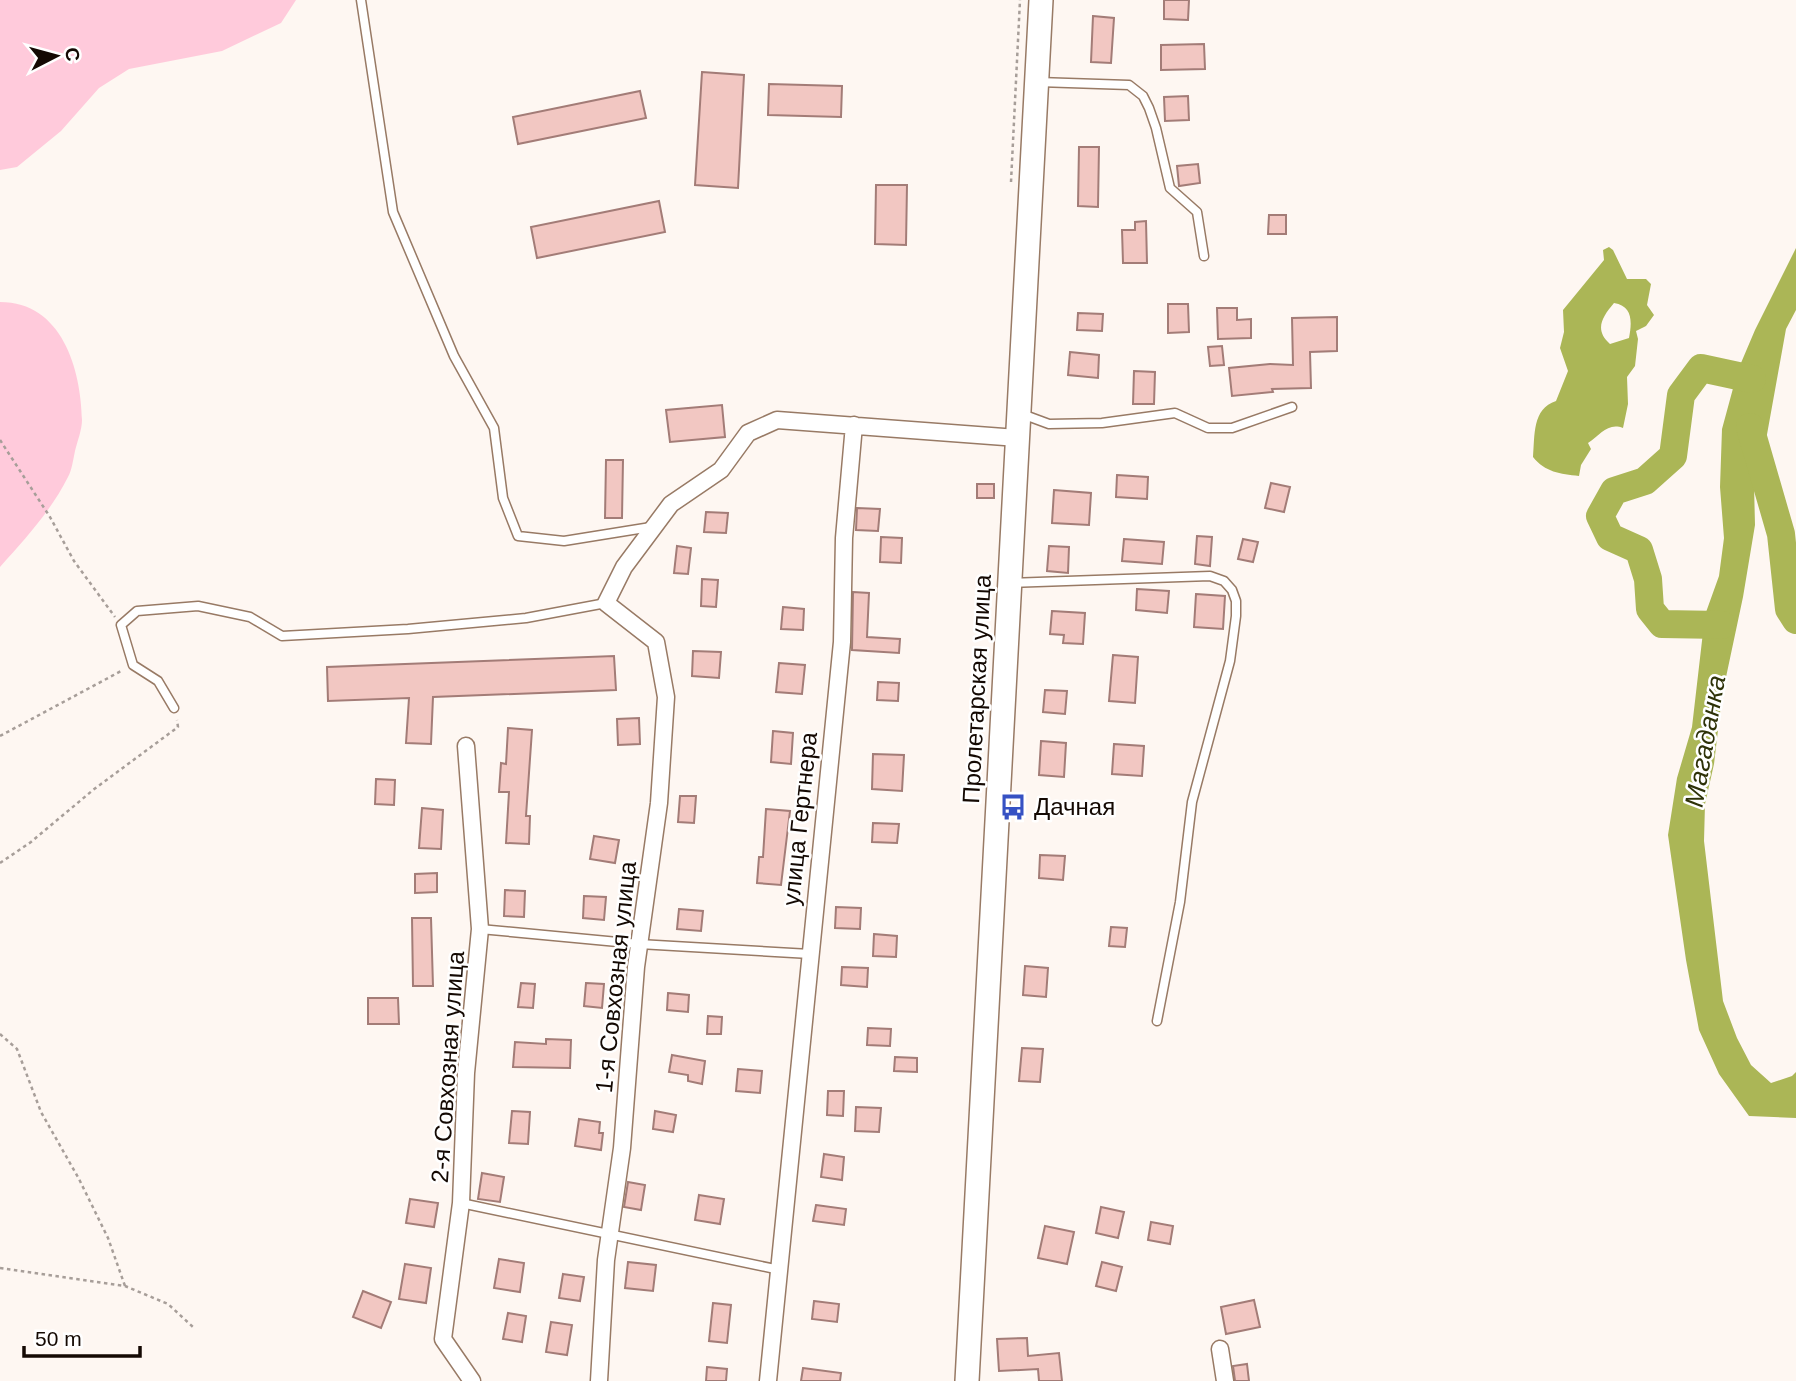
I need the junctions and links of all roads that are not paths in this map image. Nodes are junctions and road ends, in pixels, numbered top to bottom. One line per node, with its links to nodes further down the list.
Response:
1 (361, 0): 9 (lane)
2 (1041, 0): 3 (main road, Пролетарская улица)
3 (1038, 82): 4 (lane); 6 (main road, Пролетарская улица)
4 (1205, 256)
5 (1292, 407): 6 (lane)
6 (1019, 413): 8 (main road, Пролетарская улица)
7 (853, 425): 8 (street); 9 (street); 16 (street, улица Гертнера)
8 (1018, 438): 10 (main road, Пролетарская улица)
9 (654, 526): 11 (street)
10 (1009, 583): 17 (lane); 25 (main road, Пролетарская улица)
11 (607, 603): 12 (lane); 15 (street, 1-я Совхозная улица)
12 (174, 708)
13 (466, 746): 14 (street, 2-я Совхозная улица)
14 (480, 929): 15 (lane); 18 (street, 2-я Совхозная улица)
15 (639, 944): 16 (lane); 19 (street, 1-я Совхозная улица)
16 (810, 954): 20 (street, улица Гертнера)
17 (1157, 1021)
18 (461, 1203): 19 (lane); 22 (street, 2-я Совхозная улица)
19 (609, 1234): 20 (lane); 23 (street, 1-я Совхозная улица)
20 (780, 1270): 24 (street, улица Гертнера)
21 (1220, 1349): 26 (street)
22 (472, 1381)
23 (599, 1381)
24 (768, 1381)
25 (967, 1381)
26 (1225, 1381)

